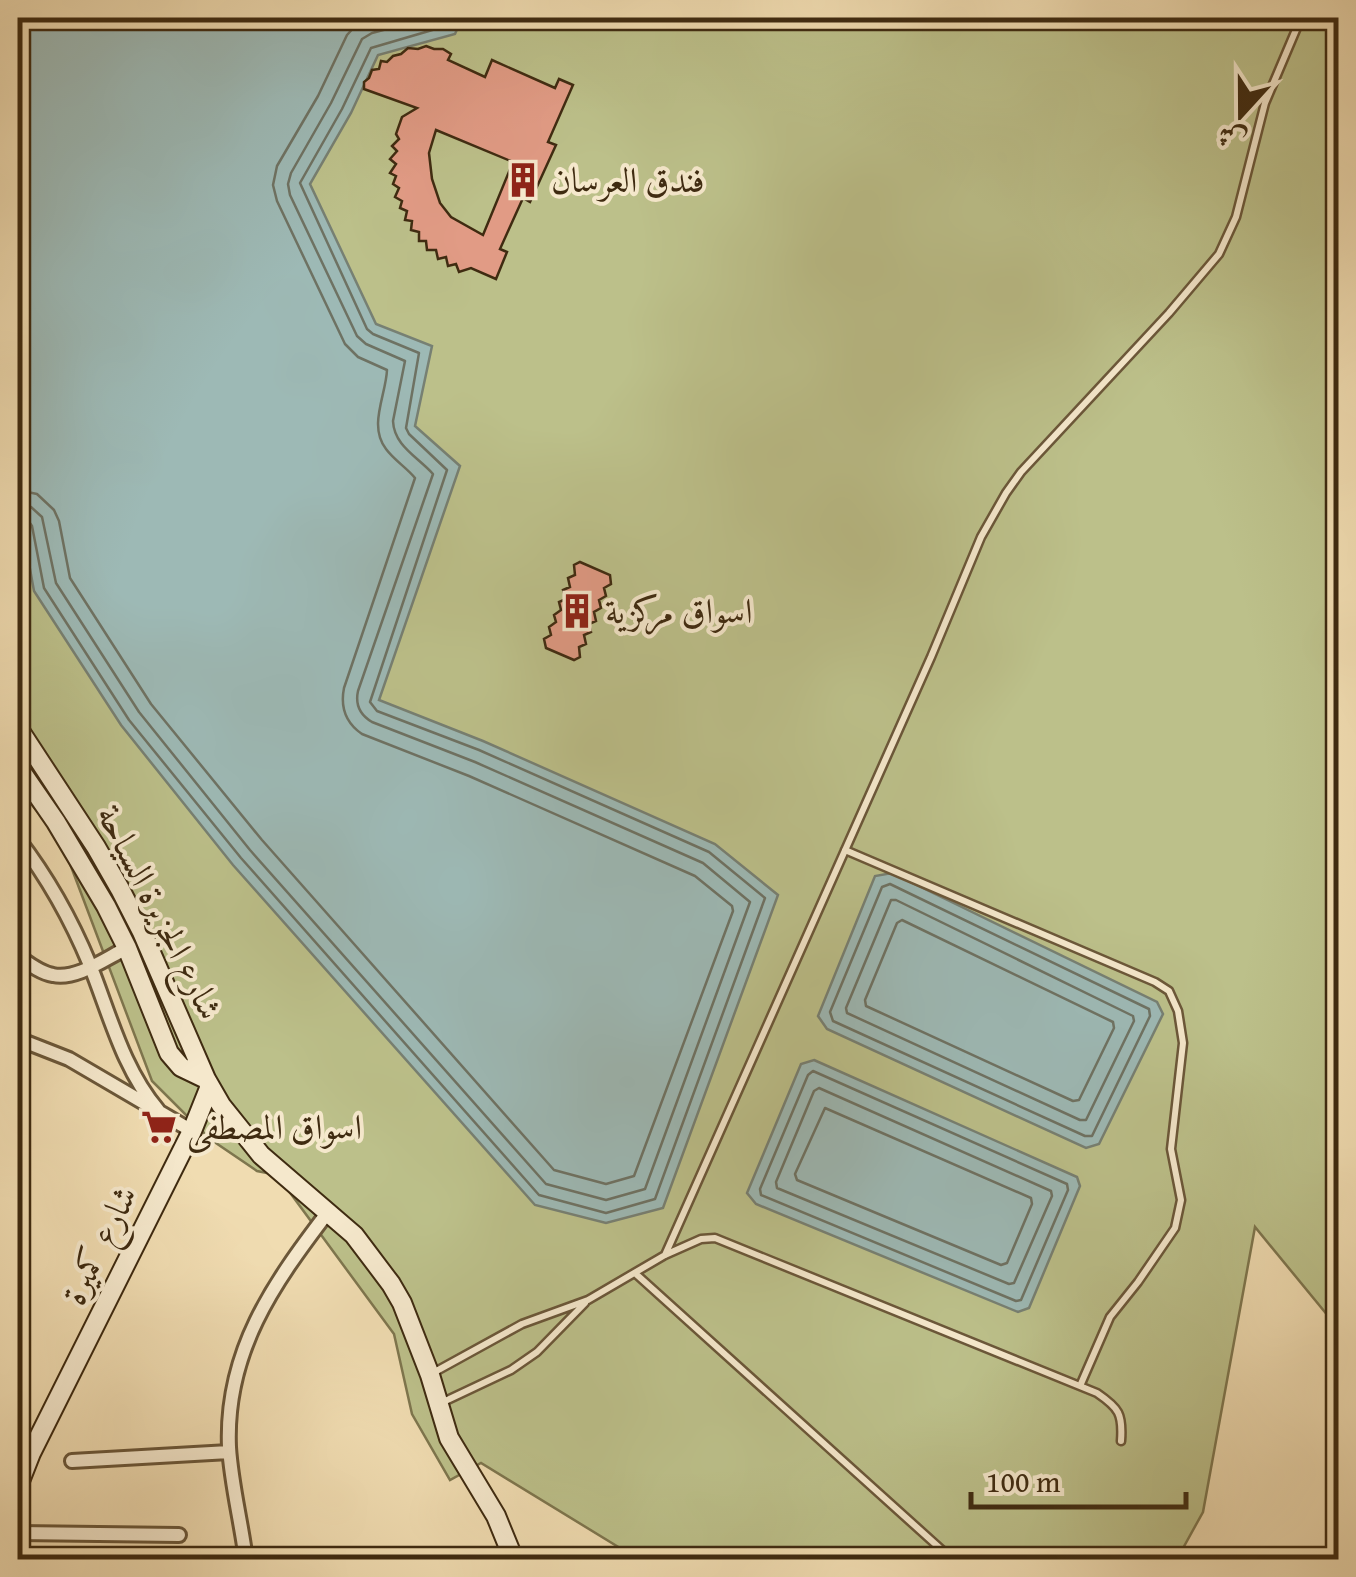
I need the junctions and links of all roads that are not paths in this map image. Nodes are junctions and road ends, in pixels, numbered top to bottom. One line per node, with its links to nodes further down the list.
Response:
1 (1301, 18): 5 (lane)
2 (18, 728): 10 (street, شارع الجزيرة السياحة)
3 (18, 767): 6 (street, شارع الجزيرة السياحة)
4 (18, 839): 8 (street)
5 (845, 850): 14 (lane); 18 (lane)
6 (127, 948): 8 (street); 10 (street, شارع الجزيرة السياحة)
7 (18, 956): 8 (street)
8 (90, 966): 11 (street)
9 (18, 1038): 11 (street)
10 (208, 1082): 12 (street, شارع كميرة); 13 (street, شارع الجزيرة السياحة)
11 (158, 1110): 12 (street)
12 (192, 1131): 21 (street, شارع كميرة)
13 (328, 1212): 17 (street, شارع الجزيرة السياحة); 22 (street)
14 (664, 1255): 15 (lane); 18 (lane)
15 (636, 1274): 16 (lane); 29 (lane)
16 (588, 1300): 17 (lane); 19 (lane)
17 (430, 1375): 19 (street, شارع الجزيرة السياحة)
18 (1080, 1386): 20 (lane)
19 (440, 1404): 28 (street, شارع الجزيرة السياحة)
20 (1121, 1441)
21 (24, 1452): 24 (street, شارع كميرة)
22 (230, 1452): 23 (street); 27 (street)
23 (72, 1462)
24 (18, 1486)
25 (18, 1533): 26 (street)
26 (178, 1535)
27 (244, 1546)
28 (514, 1560)
29 (953, 1560)

